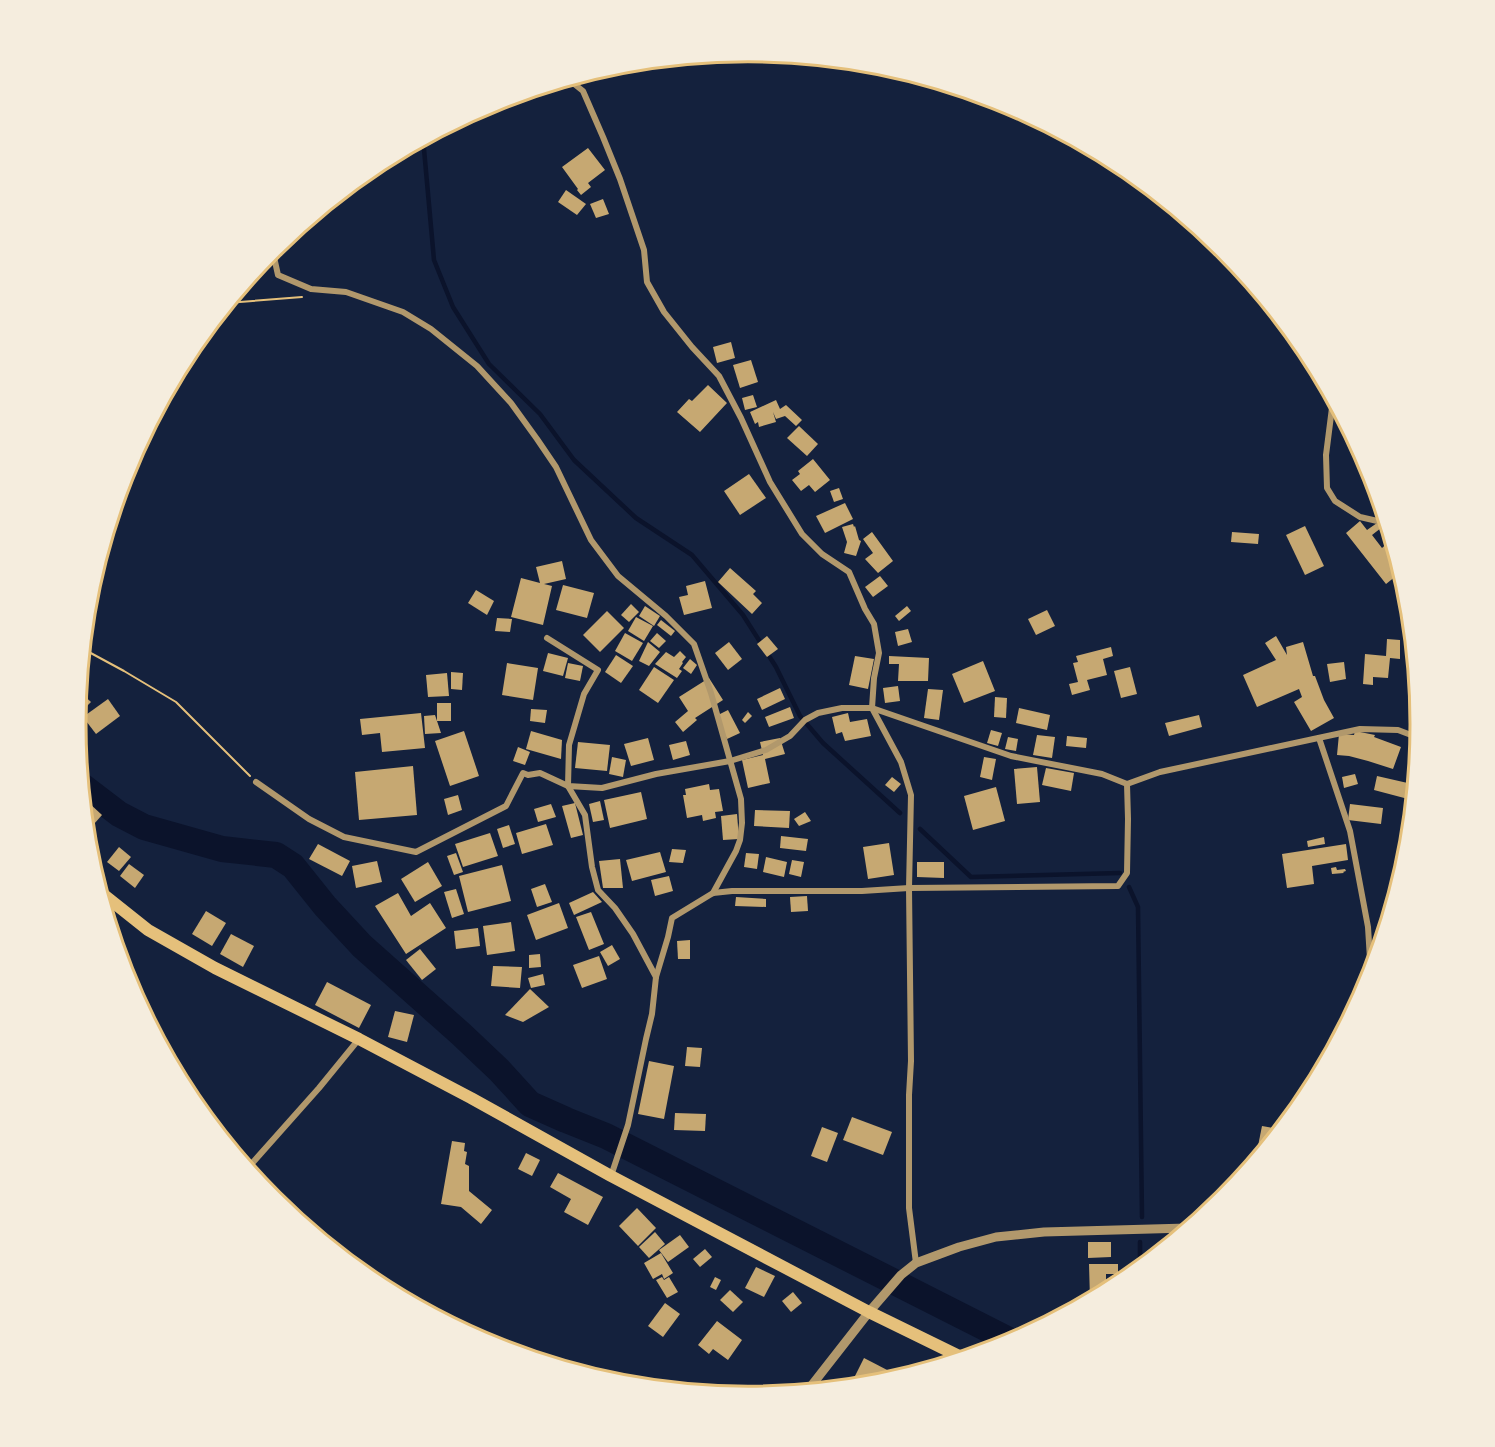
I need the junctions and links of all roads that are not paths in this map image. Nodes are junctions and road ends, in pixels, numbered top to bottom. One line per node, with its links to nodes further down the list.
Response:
1 (575, 84): 6 (street)
2 (275, 260): 9 (street)
3 (1332, 414): 4 (street)
4 (1377, 521)
5 (547, 638): 12 (street)
6 (872, 708): 9 (street); 11 (street); 13 (street)
7 (1410, 735): 8 (street)
8 (1319, 738): 11 (street); 16 (street)
9 (730, 761): 12 (street); 14 (street)
10 (256, 782): 12 (street)
11 (1127, 784): 13 (street)
12 (568, 786): 17 (street)
13 (909, 888): 14 (street); 22 (street)
14 (713, 893): 17 (street)
15 (109, 899): 18 (main road)
16 (1369, 949)
17 (656, 977): 20 (street)
18 (359, 1039): 19 (street); 20 (main road)
19 (253, 1163)
20 (611, 1176): 23 (main road)
21 (1175, 1228): 22 (street)
22 (916, 1263): 23 (street)
23 (869, 1312): 24 (main road); 25 (street)
24 (952, 1353)
25 (814, 1382)

